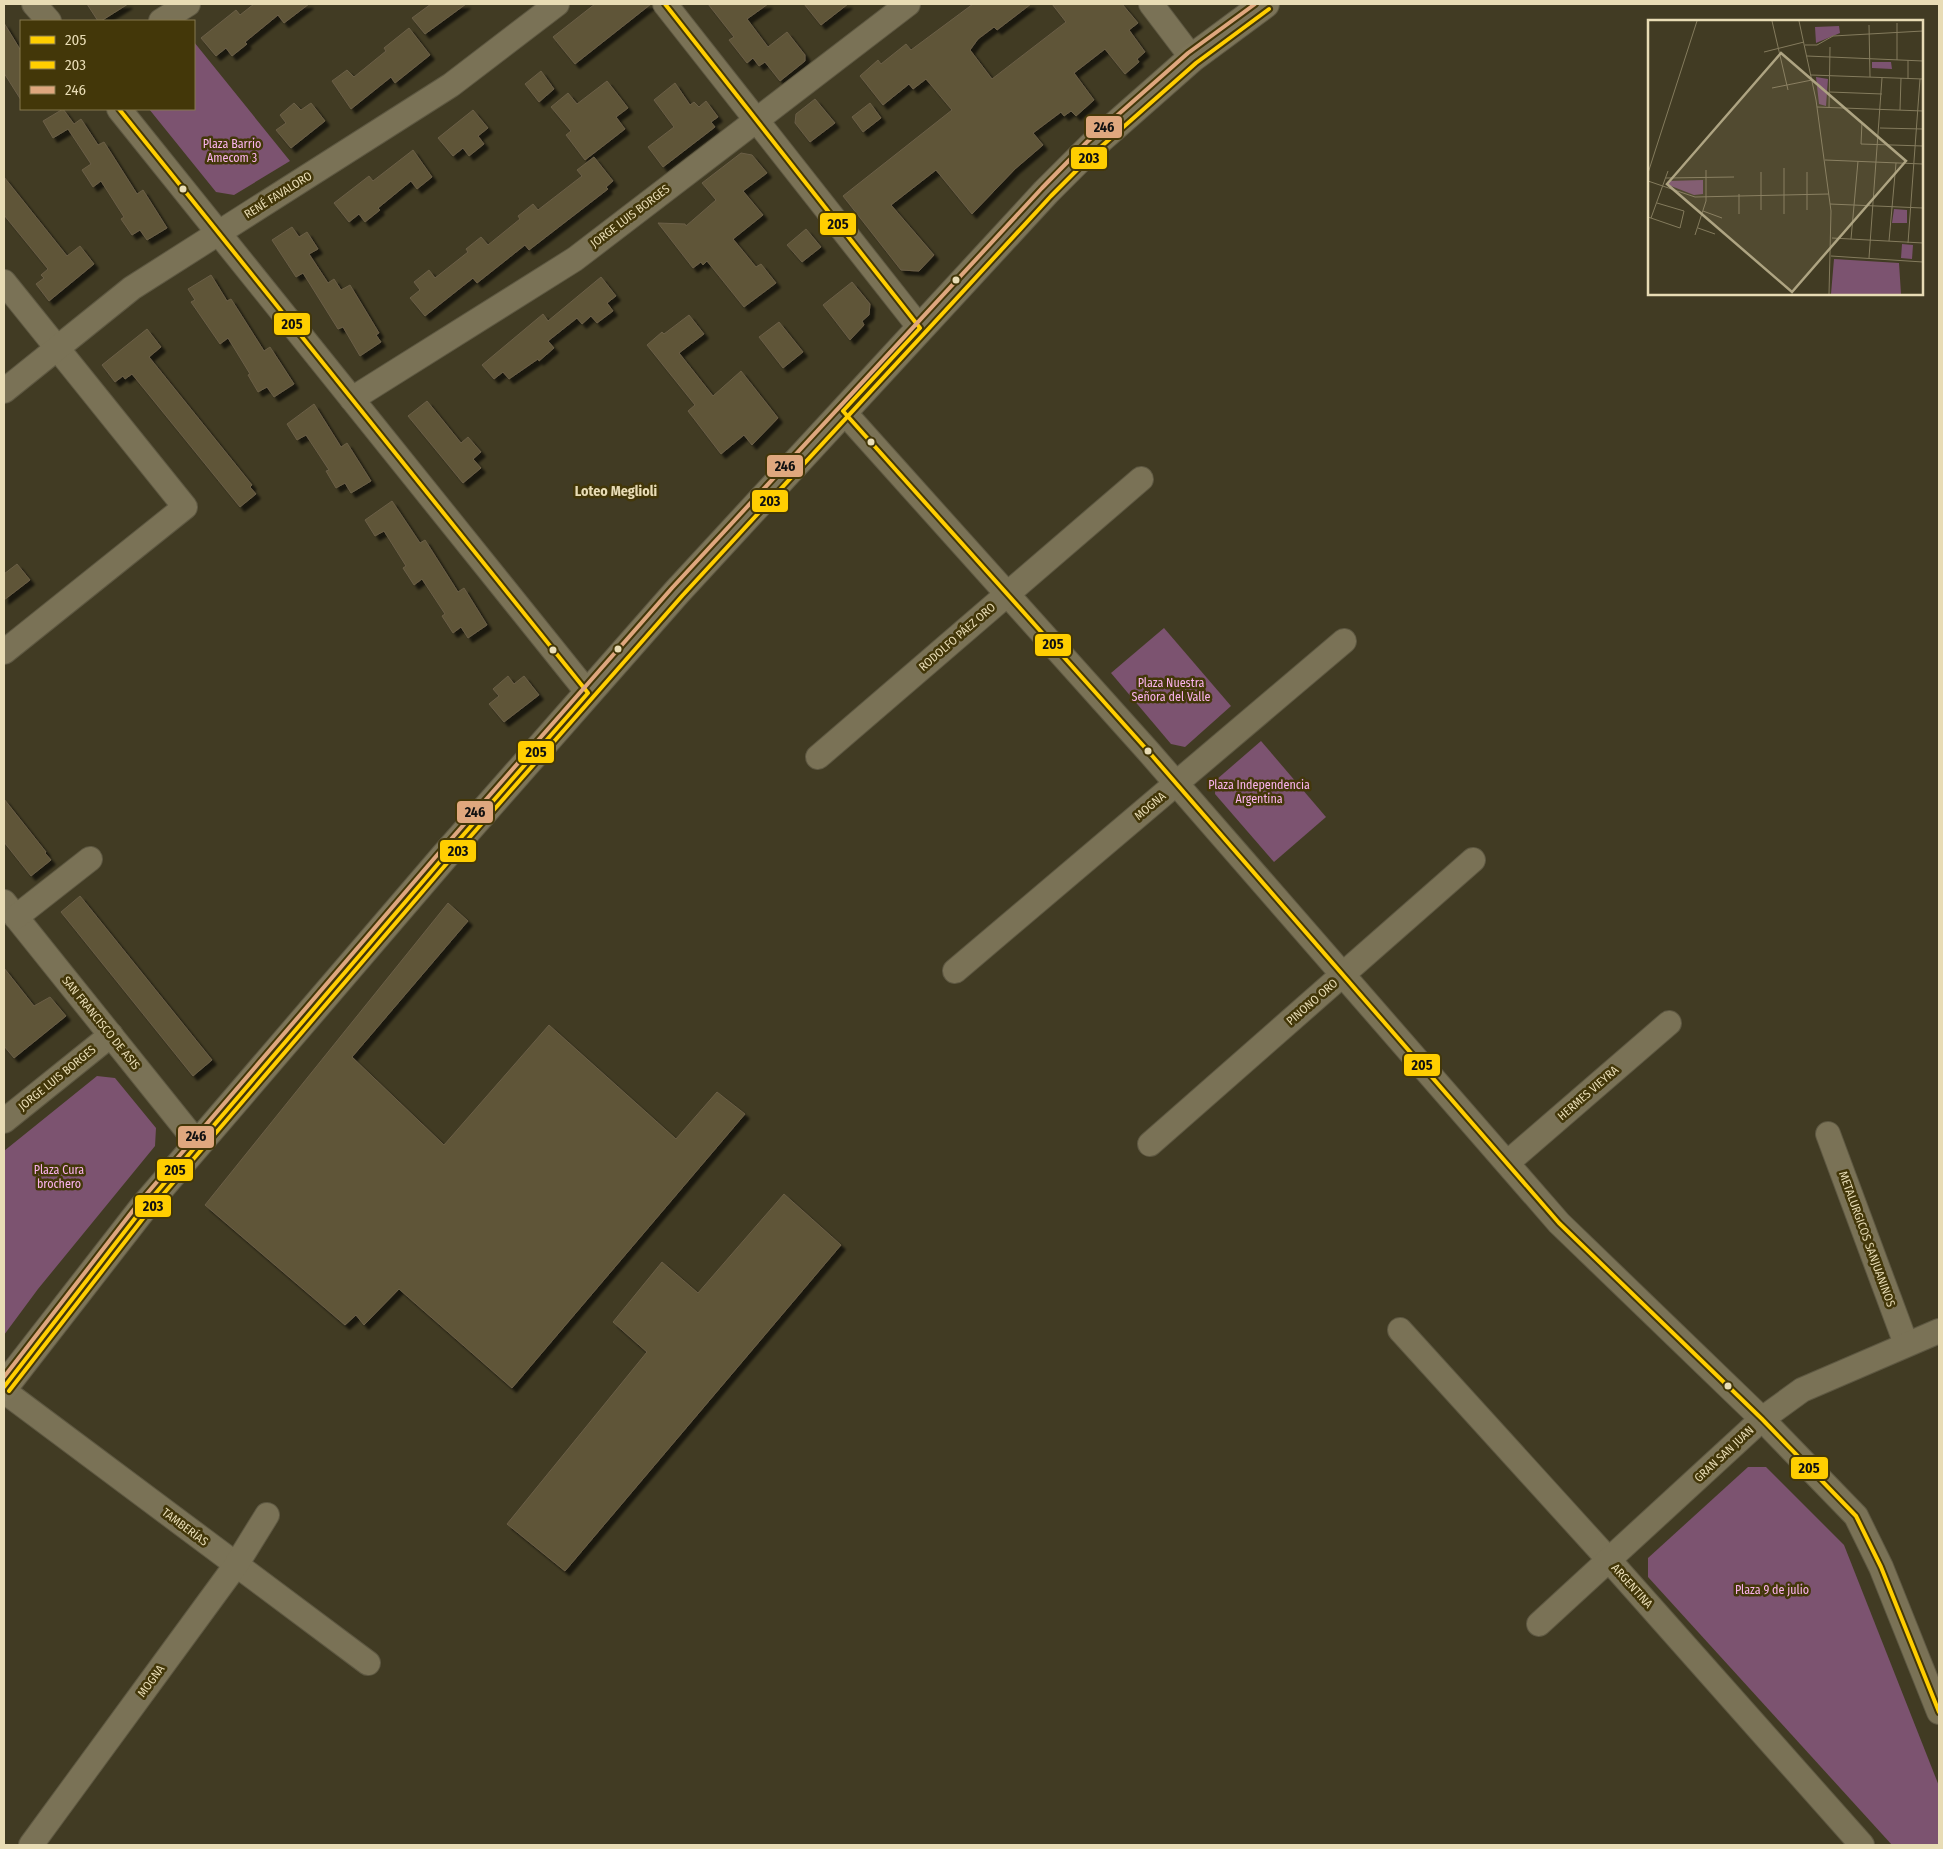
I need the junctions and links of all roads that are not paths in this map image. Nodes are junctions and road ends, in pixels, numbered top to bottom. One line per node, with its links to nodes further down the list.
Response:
1 (34, 4): 8 (street)
2 (188, 4): 9 (street)
3 (557, 4): 13 (street, RENÉ FAVALORO)
4 (665, 4): 12 (street)
5 (1151, 4): 10 (street)
6 (1265, 4): 10 (main road)
7 (901, 9): 12 (street, JORGE LUIS BORGES)
8 (47, 20)
9 (163, 20)
10 (1192, 58): 15 (main road)
11 (120, 110): 13 (street)
12 (756, 120): 15 (street); 18 (street, JORGE LUIS BORGES)
13 (218, 233): 16 (street, RENÉ FAVALORO); 18 (street)
14 (4, 282): 16 (street)
15 (920, 328): 19 (main road)
16 (57, 348): 17 (street, RENÉ FAVALORO); 23 (street)
17 (4, 391)
18 (352, 399): 24 (street)
19 (843, 411): 21 (street); 24 (main road)
20 (1142, 479): 21 (street, RODOLFO PÁEZ ORO)
21 (1007, 594): 25 (street, RODOLFO PÁEZ ORO); 26 (street)
22 (1344, 641): 26 (street, MOGNA)
23 (4, 652)
24 (588, 693): 36 (main road)
25 (818, 757)
26 (1176, 784): 30 (street, MOGNA); 31 (street)
27 (90, 859): 29 (street)
28 (1473, 860): 31 (street, PINONO ORO)
29 (10, 910): 33 (street, SAN FRANCISCO DE ASIS)
30 (955, 971)
31 (1342, 975): 37 (street, PINONO ORO); 38 (street)
32 (1669, 1023): 38 (street, HERMES VIEYRA)
33 (111, 1035): 34 (street, JORGE LUIS BORGES); 36 (street, SAN FRANCISCO DE ASIS)
34 (4, 1122)
35 (1828, 1134): 41 (street, METALURGICOS SANJUANINOS)
36 (198, 1144): 42 (main road)
37 (1150, 1144)
38 (1507, 1163): 44 (street)
39 (1400, 1330): 46 (street, ARGENTINA)
40 (1939, 1330): 41 (street, GRAN SAN JUAN)
41 (1906, 1344): 44 (street, GRAN SAN JUAN)
42 (4, 1387)
43 (4, 1391): 47 (street, TAMBERÍAS)
44 (1762, 1419): 46 (street, GRAN SAN JUAN); 50 (street)
45 (267, 1515): 47 (street, MOGNA)
46 (1609, 1560): 48 (street, GRAN SAN JUAN); 52 (street, ARGENTINA)
47 (236, 1565): 49 (street, TAMBERÍAS); 51 (street, MOGNA)
48 (1539, 1624)
49 (368, 1663)
50 (1939, 1712)
51 (31, 1845)
52 (1862, 1845)

